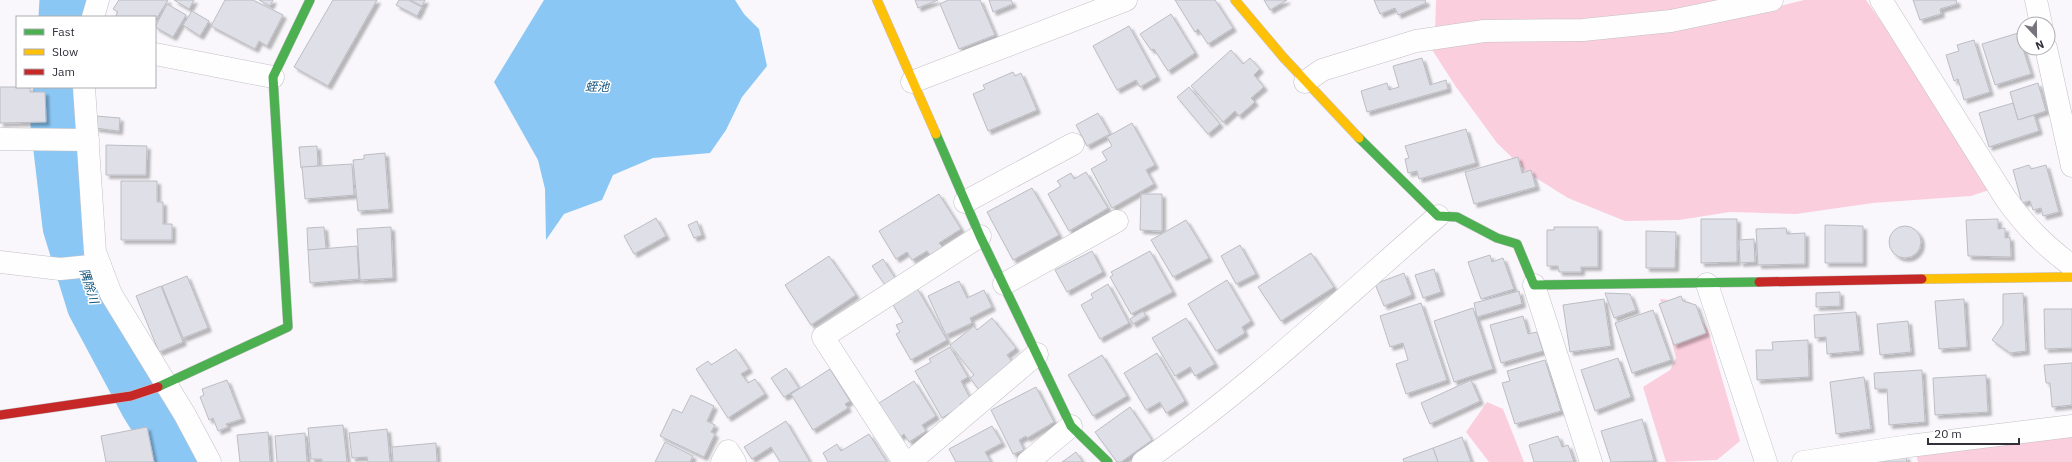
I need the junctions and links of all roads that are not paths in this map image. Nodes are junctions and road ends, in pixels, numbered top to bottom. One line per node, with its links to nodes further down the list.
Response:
1 (98, 0): 9 (street)
2 (310, 0): 13 (street)
3 (877, 0): 14 (street)
4 (1126, 0): 14 (street)
5 (1235, 0): 15 (street)
6 (1772, 0): 15 (street)
7 (1881, 0): 27 (street)
8 (2036, 0): 10 (street)
9 (93, 16)
10 (2039, 16)
11 (156, 54): 13 (street)
12 (2048, 56): 20 (street)
13 (273, 76): 33 (street)
14 (912, 82): 21 (street)
15 (1305, 82): 22 (street)
16 (84, 88): 18 (street)
17 (0, 139): 18 (street)
18 (88, 140): 26 (street)
19 (1073, 144): 21 (street)
20 (2072, 166)
21 (965, 202): 24 (street)
22 (1438, 216): 31 (street); 44 (street)
23 (1117, 220): 29 (street)
24 (980, 236): 29 (street); 40 (street)
25 (0, 262): 26 (street)
26 (100, 265): 33 (street)
27 (2072, 266)
28 (2072, 277): 30 (street)
29 (1004, 284): 32 (street)
30 (1707, 284): 31 (street); 46 (street)
31 (1534, 285): 45 (street)
32 (1037, 354): 35 (street); 41 (street)
33 (160, 386): 34 (street); 37 (street)
34 (0, 415)
35 (1071, 426): 42 (street); 43 (street)
36 (2072, 426): 47 (street)
37 (210, 462)
38 (722, 462): 39 (street)
39 (735, 462)
40 (904, 462)
41 (910, 462)
42 (1028, 462)
43 (1108, 462)
44 (1143, 462)
45 (1591, 462)
46 (1766, 462)
47 (1803, 462)

